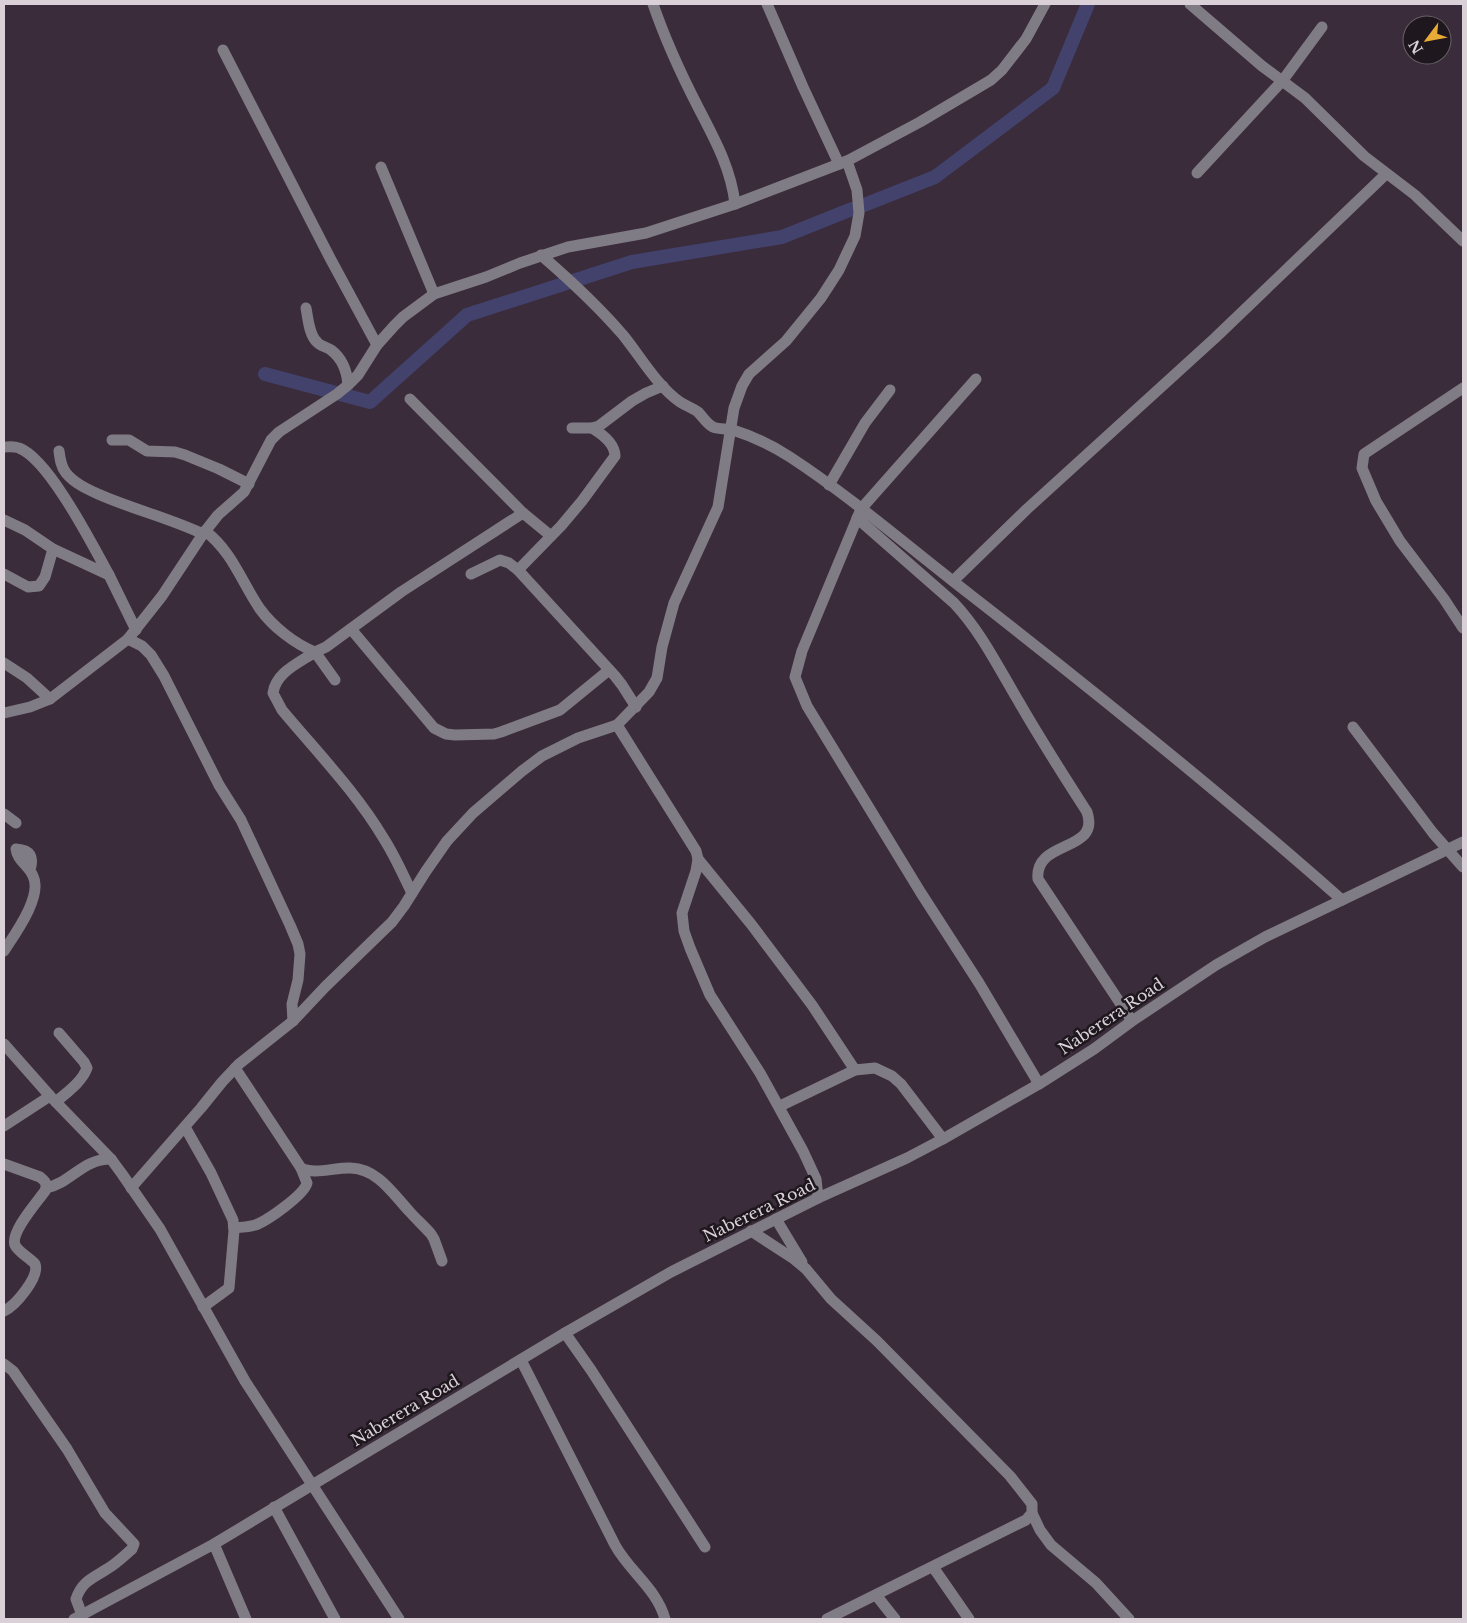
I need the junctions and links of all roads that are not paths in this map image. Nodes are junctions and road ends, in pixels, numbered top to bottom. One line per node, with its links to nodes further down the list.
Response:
1 (653, 4): 12 (street)
2 (767, 4): 8 (street)
3 (1045, 4): 8 (street)
4 (1190, 4): 7 (street)
5 (1322, 27): 7 (street)
6 (223, 50): 17 (street)
7 (1282, 80): 10 (street); 11 (street)
8 (843, 162): 12 (street); 26 (street)
9 (381, 167): 15 (street)
10 (1197, 173)
11 (1386, 174): 13 (street); 42 (street)
12 (735, 204): 14 (street)
13 (1463, 241)
14 (541, 255): 15 (street); 20 (street)
15 (434, 294): 17 (street)
16 (306, 308): 19 (street)
17 (377, 345): 19 (street)
18 (976, 379): 33 (street)
19 (348, 385): 30 (street)
20 (663, 386): 25 (street); 26 (street)
21 (1463, 388): 43 (street)
22 (890, 390): 31 (street)
23 (410, 399): 32 (street)
24 (572, 428): 25 (street)
25 (592, 428): 36 (street)
26 (731, 429): 31 (street); 51 (street)
27 (112, 440): 30 (street)
28 (4, 447): 41 (street)
29 (59, 451): 35 (street)
30 (249, 484): 35 (street)
31 (829, 485): 33 (street)
32 (523, 513): 36 (street); 44 (street)
33 (859, 514): 42 (street); 66 (street); 71 (street)
34 (4, 520): 37 (street)
35 (204, 532): 45 (street); 46 (street)
36 (551, 536): 38 (street)
37 (53, 549): 39 (street); 41 (street)
38 (518, 570): 40 (street); 48 (street)
39 (4, 574)
40 (471, 574)
41 (108, 575): 45 (street)
42 (953, 581): 63 (street)
43 (1463, 628)
44 (351, 629): 46 (street); 48 (street)
45 (132, 634): 50 (street); 65 (street)
46 (315, 652): 49 (street); 62 (street)
47 (4, 663): 50 (street)
48 (609, 670): 51 (street)
49 (335, 680)
50 (50, 699): 52 (street)
51 (636, 707): 53 (street)
52 (4, 714)
53 (617, 725): 59 (street); 62 (street)
54 (1353, 727): 58 (street)
55 (4, 814): 56 (street)
56 (16, 822)
57 (1463, 842): 58 (street, Naberera Road)
58 (1448, 850): 60 (street); 63 (street, Naberera Road)
59 (698, 859): 70 (street); 73 (street)
60 (1463, 868)
61 (30, 870): 64 (street)
62 (412, 893): 65 (street)
63 (1342, 900): 66 (street, Naberera Road)
64 (4, 951)
65 (293, 1021): 69 (street)
66 (1132, 1021): 71 (street, Naberera Road)
67 (59, 1033): 72 (street)
68 (4, 1044): 72 (street)
69 (235, 1068): 75 (street); 79 (street)
70 (854, 1070): 73 (street); 76 (street)
71 (1039, 1084): 76 (street, Naberera Road)
72 (53, 1099): 74 (street); 77 (street)
73 (780, 1106): 82 (street)
74 (4, 1126)
75 (185, 1127): 81 (street); 84 (street)
76 (943, 1139): 82 (street, Naberera Road)
77 (111, 1159): 80 (street); 81 (street)
78 (4, 1164): 80 (street)
79 (301, 1168): 84 (street); 86 (street)
80 (46, 1188): 89 (street)
81 (131, 1188): 88 (street)
82 (818, 1198): 83 (street, Naberera Road)
83 (776, 1219): 85 (street, Naberera Road); 87 (street)
84 (234, 1228): 88 (street)
85 (751, 1231): 87 (street); 90 (street, Naberera Road)
86 (442, 1261)
87 (806, 1269): 95 (street)
88 (203, 1306): 93 (street)
89 (4, 1311)
90 (565, 1333): 91 (street, Naberera Road); 97 (street)
91 (521, 1360): 93 (street, Naberera Road); 104 (street)
92 (4, 1364): 100 (street)
93 (313, 1485): 94 (street, Naberera Road); 103 (street)
94 (274, 1507): 96 (street, Naberera Road); 102 (street)
95 (1032, 1512): 98 (street); 108 (street)
96 (214, 1544): 100 (street, Naberera Road); 101 (street)
97 (705, 1548)
98 (933, 1567): 99 (street); 107 (street)
99 (876, 1596): 105 (street); 106 (street)
100 (78, 1617)
101 (246, 1619)
102 (335, 1619)
103 (399, 1619)
104 (665, 1619)
105 (827, 1619)
106 (895, 1619)
107 (968, 1619)
108 (1130, 1619)

